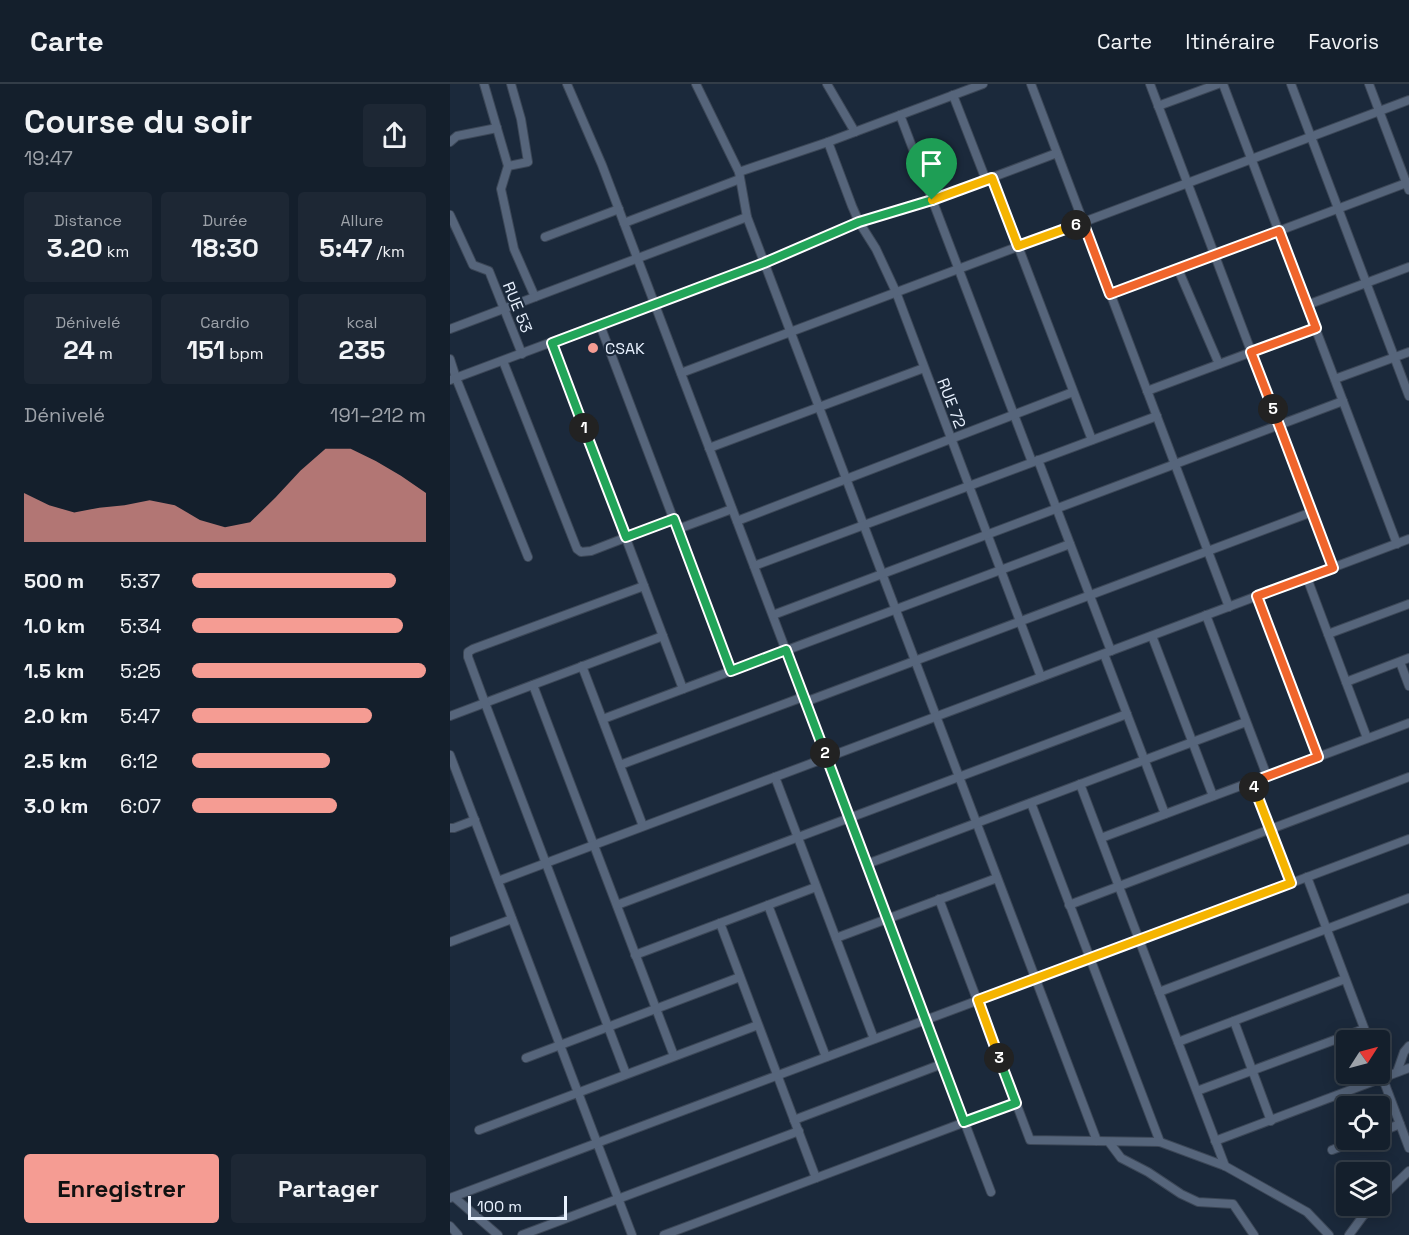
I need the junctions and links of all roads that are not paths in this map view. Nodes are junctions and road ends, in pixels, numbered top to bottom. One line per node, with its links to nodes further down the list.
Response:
1 (484, 84): 18 (street)
2 (511, 84): 25 (street)
3 (567, 84): 31 (street)
4 (696, 84): 26 (street)
5 (827, 84): 19 (street)
6 (983, 84): 13 (street)
7 (1031, 84): 23 (street)
8 (1150, 84): 15 (street)
9 (1218, 84): 15 (street)
10 (1223, 84): 24 (street)
11 (1291, 84): 20 (street)
12 (1369, 84): 16 (street)
13 (953, 95): 17 (street); 27 (street)
14 (1409, 100): 16 (street)
15 (1158, 106): 28 (street)
16 (1379, 111): 20 (street); 29 (street)
17 (900, 115): 19 (street); 30 (street)
18 (497, 128): 21 (street); 25 (street)
19 (855, 132): 22 (street)
20 (1311, 137): 24 (street); 32 (street)
21 (450, 142)
22 (828, 142): 26 (street); 35 (street, RUE 72)
23 (1057, 153): 27 (street); 36 (street)
24 (1252, 159): 28 (street); 38 (street)
25 (508, 166): 50 (street)
26 (739, 176): 34 (street); 37 (street)
27 (989, 179): 30 (street); 40 (street)
28 (1187, 183): 36 (street); 41 (street)
29 (1408, 185): 32 (street)
30 (932, 200): 35 (street); 45 (street)
31 (619, 209): 37 (street); 39 (street)
32 (1338, 209): 38 (street); 47 (street)
33 (450, 215): 53 (street, RUE 53)
34 (747, 217): 42 (street); 43 (street)
35 (859, 222): 43 (street); 48 (street, RUE 72)
36 (1083, 222): 40 (street); 49 (street)
37 (624, 223): 42 (street)
38 (1279, 231): 41 (street); 52 (street)
39 (545, 237)
40 (1018, 246): 45 (street); 71 (street)
41 (1214, 255): 46 (street); 59 (street)
42 (637, 258): 50 (street); 51 (street)
43 (764, 263): 51 (street); 57 (street)
44 (1409, 267): 47 (street)
45 (958, 269): 48 (street); 75 (street)
46 (1178, 269): 49 (street); 65 (street)
47 (1366, 283): 52 (street); 62 (street)
48 (896, 292): 57 (street); 66 (street, RUE 72)
49 (1110, 294): 70 (street)
50 (535, 297): 53 (street)
51 (655, 304): 54 (street); 67 (street)
52 (1307, 305): 56 (street)
53 (504, 308): 55 (street); 61 (street, RUE 53)
54 (600, 325): 58 (street); 88 (street)
55 (450, 328)
56 (1316, 328): 59 (street); 69 (street)
57 (790, 332): 67 (street); 74 (street)
58 (552, 343): 61 (street); 93 (street)
59 (1251, 352): 65 (street); 77 (street)
60 (1409, 352): 62 (street)
61 (522, 354): 64 (street)
62 (1394, 357): 69 (street); 72 (street)
63 (450, 359): 68 (street)
64 (503, 361): 68 (street); 93 (street)
65 (1219, 364): 70 (street)
66 (924, 368): 74 (street); 78 (street, RUE 72)
67 (681, 373): 80 (street)
68 (453, 379): 98 (street)
69 (1335, 379): 73 (street)
70 (1147, 391): 76 (street)
71 (1073, 392): 75 (street); 79 (street)
72 (1409, 396)
73 (1343, 401): 77 (street); 96 (street)
74 (819, 407): 80 (street); 83 (street)
75 (1013, 415): 78 (street); 81 (street)
76 (1156, 416): 79 (street); 82 (street)
77 (1279, 425): 82 (street); 87 (street)
78 (951, 438): 83 (street); 84 (street, RUE 72)
79 (1092, 440): 81 (street)
80 (709, 448): 85 (street)
81 (1035, 461): 84 (street); 86 (street)
82 (1175, 464): 86 (street); 97 (street)
83 (846, 479): 89 (street); 90 (street)
84 (969, 486): 90 (street); 92 (street, RUE 72)
85 (732, 509): 89 (street); 91 (street)
86 (1057, 509): 92 (street); 95 (street)
87 (1312, 512): 97 (street); 100 (street)
88 (674, 519): 91 (street); 93 (street)
89 (737, 521): 99 (street)
90 (864, 525): 99 (street); 102 (street)
91 (678, 529): 122 (street)
92 (987, 534): 101 (street, RUE 72); 102 (street)
93 (626, 537): 104 (street)
94 (1409, 539): 96 (street)
95 (1070, 544): 101 (street); 105 (street)
96 (1397, 544): 100 (street)
97 (1208, 551): 105 (street); 108 (street)
98 (528, 557)
99 (754, 567): 110 (street)
100 (1333, 568): 103 (street)
101 (1001, 570): 109 (street); 112 (street, RUE 72)
102 (882, 574): 109 (street); 110 (street)
103 (1307, 578): 106 (street); 113 (street)
104 (644, 586): 114 (street); 129 (street)
105 (1089, 595): 112 (street); 117 (street)
106 (1257, 596): 108 (street); 139 (street)
107 (1409, 604): 113 (street)
108 (1229, 607): 111 (street)
109 (895, 609): 116 (street); 119 (street)
110 (772, 615): 116 (street)
111 (1206, 615): 115 (street); 134 (street)
112 (1020, 621): 119 (street); 123 (street, RUE 72)
113 (1328, 634): 124 (street)
114 (663, 636): 121 (street); 127 (street)
115 (1152, 636): 117 (street); 137 (street)
116 (786, 650): 122 (street); 128 (street)
117 (1107, 652): 123 (street); 130 (street)
118 (1409, 658): 120 (street)
119 (915, 661): 128 (street); 132 (street)
120 (1400, 662): 124 (street); 126 (street)
121 (582, 666): 125 (street); 133 (street)
122 (731, 671): 127 (street)
123 (1041, 677): 132 (street)
124 (1346, 682): 136 (street)
125 (533, 685): 129 (street); 161 (street)
126 (1409, 686)
127 (683, 689): 133 (street)
128 (804, 699): 140 (street); 142 (street)
129 (485, 703): 131 (street); 162 (street)
130 (1127, 714): 141 (street); 145 (street)
131 (450, 716)
132 (936, 717): 140 (street); 145 (street)
133 (603, 719): 142 (street)
134 (1246, 722): 137 (street); 143 (street)
135 (1409, 723): 136 (street)
136 (1368, 738): 139 (street)
137 (1192, 742): 141 (street); 149 (street)
138 (450, 755): 153 (street)
139 (1318, 757): 143 (street)
140 (826, 758): 144 (street); 152 (street)
141 (1144, 760): 148 (street); 151 (street)
142 (620, 765): 155 (street)
143 (1267, 776): 147 (street)
144 (775, 777): 155 (street); 158 (street)
145 (959, 777): 152 (street); 154 (street)
146 (1409, 777): 157 (street)
147 (1252, 782): 149 (street); 157 (street)
148 (1080, 784): 150 (street); 159 (street)
149 (1213, 796): 151 (street)
150 (1031, 802): 154 (street); 174 (street)
151 (1165, 814): 159 (street)
152 (849, 818): 158 (street); 163 (street)
153 (475, 820): 156 (street); 166 (street)
154 (976, 823): 163 (street); 165 (street)
155 (643, 826): 161 (street)
156 (450, 828)
157 (1270, 830): 167 (street); 168 (street)
158 (798, 837): 169 (street); 172 (street)
159 (1101, 838): 168 (street)
160 (1409, 839): 164 (street)
161 (594, 845): 162 (street); 172 (street)
162 (546, 863): 166 (street); 193 (street)
163 (867, 864): 176 (street)
164 (1306, 877): 167 (street); 178 (street)
165 (997, 878): 171 (street); 185 (street)
166 (498, 881): 175 (street)
167 (1291, 883): 180 (street)
168 (1119, 886): 174 (street); 180 (street)
169 (816, 887): 173 (street); 179 (street)
170 (1409, 898): 178 (street)
171 (939, 899): 176 (street); 188 (street)
172 (616, 905): 182 (street)
173 (768, 905): 177 (street); 200 (street)
174 (1070, 905): 183 (street)
175 (512, 919): 181 (street); 197 (street)
176 (888, 919): 179 (street); 190 (street)
177 (720, 923): 182 (street); 184 (street)
178 (1326, 929): 186 (street); 187 (street)
179 (836, 938): 195 (street)
180 (1139, 940): 183 (street); 187 (street)
181 (450, 942)
182 (635, 955): 189 (street)
183 (1090, 958): 185 (street); 224 (street)
184 (740, 977): 189 (street); 192 (street)
185 (1035, 979): 188 (street); 222 (street)
186 (1345, 979): 191 (street); 194 (street)
187 (1159, 992): 196 (street)
188 (978, 1000): 190 (street); 213 (street)
189 (656, 1009): 193 (street); 199 (street)
190 (926, 1020): 195 (street); 202 (street)
191 (1234, 1021): 196 (street); 204 (street)
192 (758, 1025): 199 (street); 208 (street)
193 (608, 1027): 197 (street); 207 (street)
194 (1364, 1029): 204 (street)
195 (874, 1039): 200 (street)
196 (1178, 1042): 212 (street)
197 (560, 1045): 201 (street); 211 (street)
198 (1407, 1050): 205 (street)
199 (674, 1056): 207 (street)
200 (826, 1057): 208 (street)
201 (526, 1058)
202 (942, 1064): 214 (street); 216 (street)
203 (1409, 1068): 205 (street)
204 (1252, 1070): 212 (street); 215 (street)
205 (1397, 1072): 206 (street)
206 (1390, 1073)
207 (626, 1074): 211 (street)
208 (778, 1075): 214 (street); 225 (street)
209 (1359, 1084): 215 (street)
210 (1384, 1084): 217 (street)
211 (578, 1092): 219 (street); 225 (street)
212 (1197, 1092): 221 (street)
213 (1016, 1103): 216 (street); 222 (street)
214 (794, 1120): 220 (street)
215 (1271, 1121): 221 (street)
216 (964, 1122): 231 (street); 233 (street)
217 (1400, 1124): 218 (street); 227 (street)
218 (1390, 1128)
219 (479, 1130)
220 (799, 1131): 231 (street); 235 (street)
221 (1215, 1141): 229 (street)
222 (1097, 1142): 223 (street)
223 (1109, 1142): 224 (street); 243 (street)
224 (1160, 1142): 229 (street)
225 (597, 1143): 234 (street); 235 (street)
226 (1336, 1148): 228 (street)
227 (1409, 1148)
228 (1332, 1150)
229 (1225, 1166): 244 (street)
230 (1409, 1171): 232 (street)
231 (816, 1178): 242 (street)
232 (1390, 1189)
233 (991, 1192)
234 (452, 1197): 239 (street)
235 (618, 1199): 240 (street); 241 (street)
236 (1363, 1216): 245 (street)
237 (450, 1226): 238 (street)
238 (458, 1235)
239 (498, 1235)
240 (522, 1235)
241 (632, 1235)
242 (664, 1235)
243 (1254, 1235)
244 (1329, 1235)
245 (1349, 1235)

